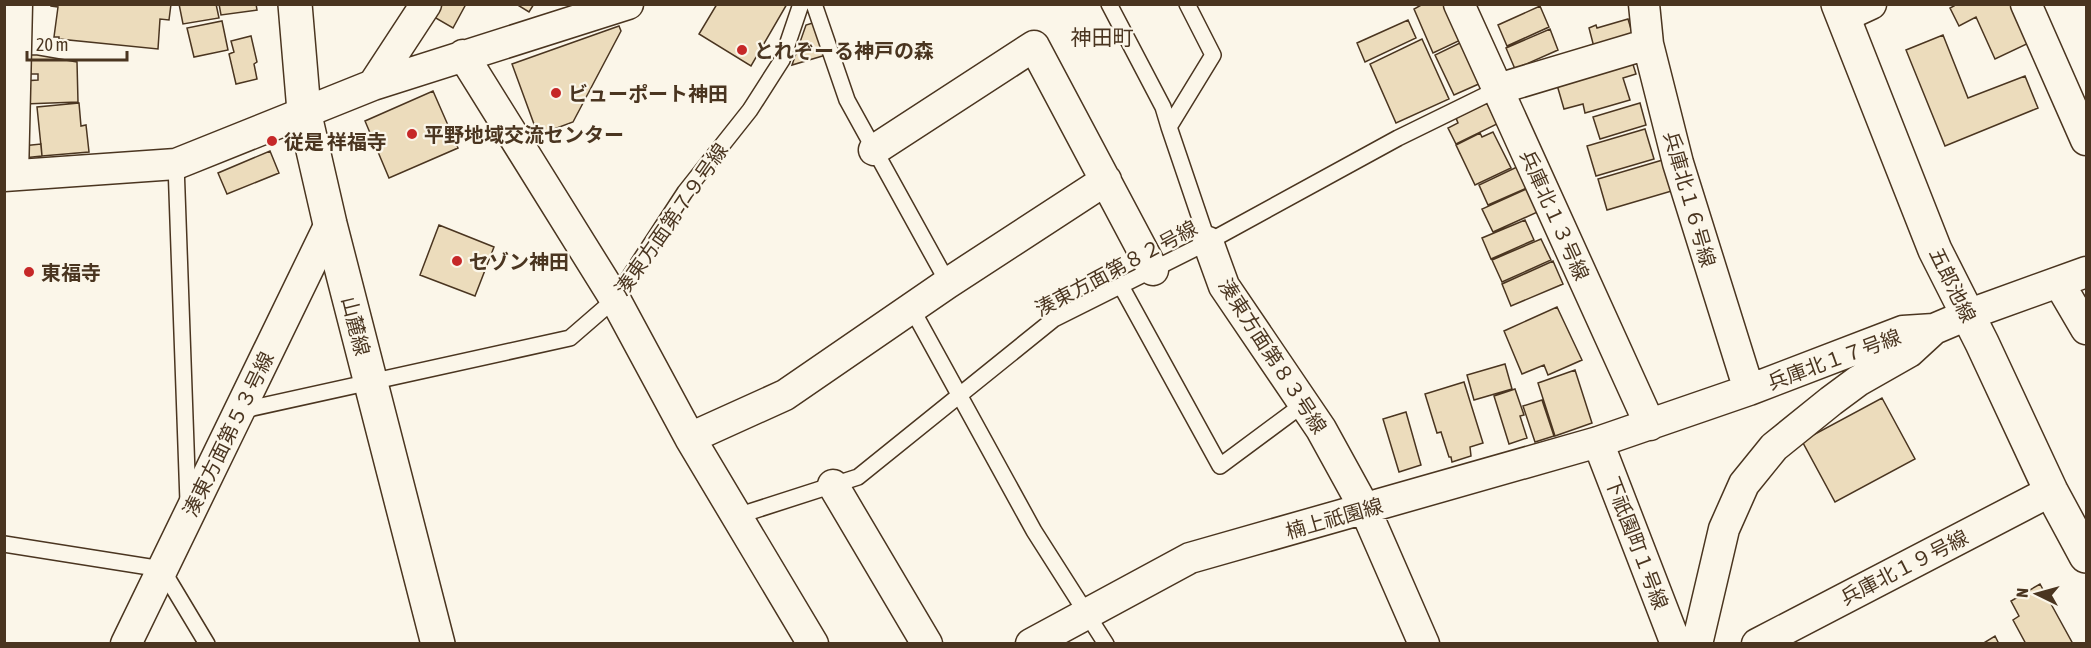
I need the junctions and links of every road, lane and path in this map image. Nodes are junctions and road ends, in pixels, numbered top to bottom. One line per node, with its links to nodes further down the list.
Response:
1 (17, 4): 22 (street)
2 (295, 4): 17 (main road, 山麓線)
3 (426, 4): 15 (street)
4 (628, 4): 14 (street)
5 (801, 4): 31 (lane, 湊東方面第７９号線)
6 (814, 4): 20 (lane)
7 (1108, 4): 18 (lane, 湊東方面第８３号線)
8 (1187, 4): 18 (lane)
9 (1459, 4): 16 (street, 兵庫北１３号線)
10 (1644, 4): 13 (street, 兵庫北１６号線)
11 (2026, 4): 19 (street)
12 (1851, 9): 33 (main road, 五郎池線)
13 (1648, 44): 16 (street); 37 (street, 兵庫北１６号線)
14 (463, 56): 15 (street); 31 (street)
15 (373, 85): 17 (street)
16 (1498, 89): 25 (lane, 湊東方面第８２号線); 41 (street, 兵庫北１３号線)
17 (304, 111): 21 (street); 24 (main road, 山麓線)
18 (1169, 127): 25 (lane, 湊東方面第８３号線)
19 (2086, 140)
20 (874, 150): 23 (street); 29 (lane)
21 (176, 164): 22 (street); 47 (lane)
22 (9, 175)
23 (1106, 180): 26 (street); 29 (street)
24 (330, 224): 36 (main road, 山麓線); 40 (street, 湊東方面第５３号線)
25 (1208, 242): 26 (lane, 湊東方面第８２号線); 39 (street, 湊東方面第８３号線)
26 (1153, 270): 30 (lane, 湊東方面第８２号線)
27 (2086, 272): 28 (street, 兵庫北１７号線)
28 (2059, 283): 33 (street, 兵庫北１７号線); 34 (street)
29 (948, 284): 32 (street)
30 (1121, 286): 38 (lane, 湊東方面第８２号線); 39 (lane)
31 (615, 299): 36 (lane, 湊東方面第７９号線); 42 (street)
32 (912, 309): 38 (lane); 42 (street)
33 (1967, 315): 35 (street, 兵庫北１７号線); 45 (main road, 五郎池線)
34 (2086, 328)
35 (1934, 329): 37 (street, 兵庫北１７号線); 62 (street)
36 (370, 382): 40 (lane, 湊東方面第７９号線); 55 (main road, 山麓線)
37 (1749, 390): 41 (street, 兵庫北１７号線)
38 (959, 395): 44 (lane, 湊東方面第８２号線); 52 (lane)
39 (1305, 403): 46 (street, 湊東方面第８３号線)
40 (239, 411): 47 (street, 湊東方面第５３号線)
41 (1650, 425): 43 (street, 楠上祇園線)
42 (690, 438): 48 (street)
43 (1598, 442): 46 (street, 楠上祇園線); 61 (street, 下祇園町１号線)
44 (833, 485): 48 (lane, 湊東方面第８２号線); 57 (street)
45 (2050, 491): 50 (main road, 五郎池線); 63 (street, 兵庫北１９号線)
46 (1365, 509): 52 (street, 楠上祇園線); 60 (street, 湊東方面第８３号線)
47 (188, 515): 51 (street, 湊東方面第５３号線)
48 (736, 516): 56 (street)
49 (4, 544): 51 (lane)
50 (2086, 556)
51 (162, 569): 53 (street, 湊東方面第５３号線); 54 (lane)
52 (1088, 613): 58 (street, 楠上祇園線); 59 (lane)
53 (126, 644)
54 (207, 644)
55 (438, 644)
56 (813, 644)
57 (927, 644)
58 (1030, 644)
59 (1106, 644)
60 (1424, 644)
61 (1676, 644)
62 (1697, 644)
63 (1757, 644)

